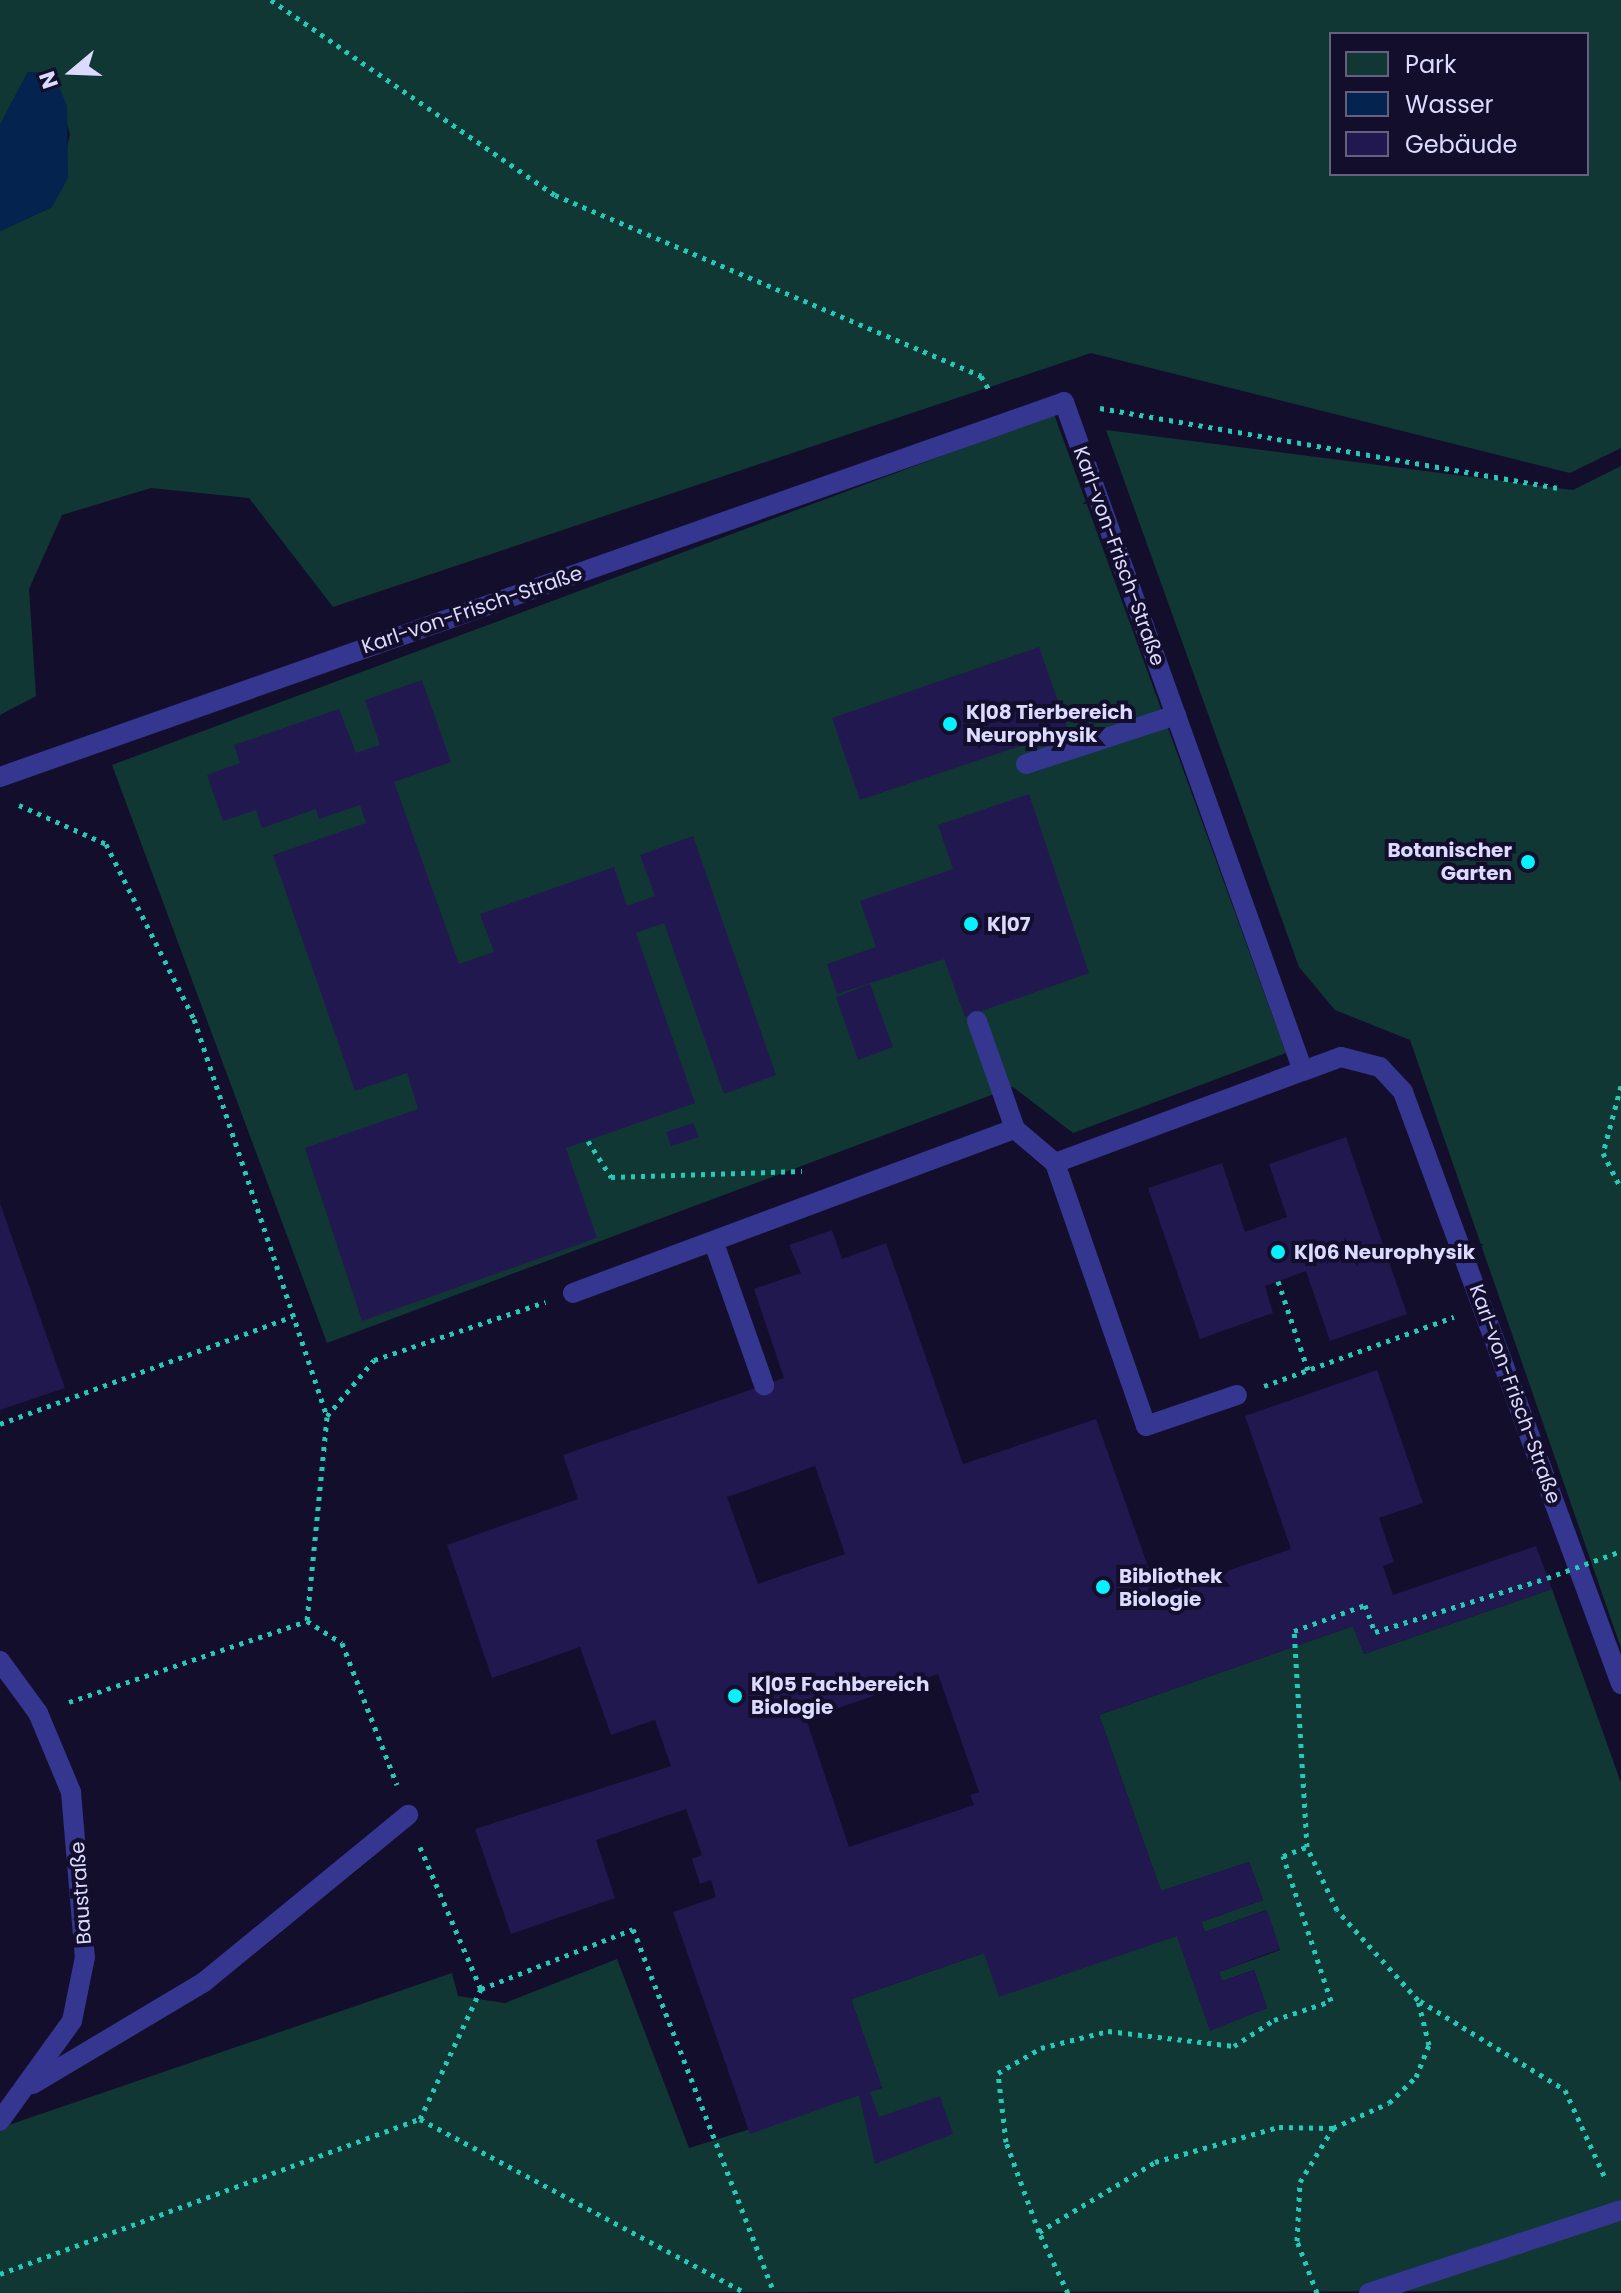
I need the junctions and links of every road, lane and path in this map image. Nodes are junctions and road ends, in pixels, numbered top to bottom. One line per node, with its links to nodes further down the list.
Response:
1 (271, 0): 3 (path)
2 (1064, 402): 3 (lane, Karl-von-Frisch-Straße); 4 (path); 5 (lane, Karl-von-Frisch-Straße)
3 (1009, 421): 7 (lane, Karl-von-Frisch-Straße)
4 (1557, 488)
5 (1176, 715): 6 (lane); 10 (lane, Karl-von-Frisch-Straße)
6 (1026, 764)
7 (0, 777)
8 (13, 803): 21 (path)
9 (977, 1021): 12 (lane)
10 (1303, 1071): 14 (lane); 20 (lane, Karl-von-Frisch-Straße)
11 (1621, 1086): 16 (path)
12 (1015, 1129): 14 (lane); 17 (lane)
13 (588, 1141): 15 (path)
14 (1055, 1163): 24 (lane)
15 (811, 1171)
16 (1621, 1188)
17 (714, 1243): 19 (lane); 23 (lane)
18 (1278, 1281): 22 (path)
19 (573, 1293): 25 (path)
20 (1482, 1307): 22 (path); 30 (lane, Karl-von-Frisch-Straße)
21 (293, 1316): 25 (path); 26 (path)
22 (1308, 1370): 24 (path)
23 (764, 1385)
24 (1237, 1395)
25 (327, 1417): 28 (path)
26 (0, 1424)
27 (1621, 1551): 33 (path, bridge)
28 (307, 1621): 31 (path); 32 (path)
29 (0, 1661): 31 (lane, Baustraße)
30 (1621, 1684)
31 (38, 1713): 36 (lane, Baustraße)
32 (408, 1815): 34 (path); 36 (lane)
33 (1307, 1847): 35 (path); 42 (path)
34 (481, 1989): 37 (path); 45 (path)
35 (1418, 2000): 39 (path); 40 (path)
36 (26, 2088): 38 (lane, Baustraße)
37 (420, 2119): 43 (path); 44 (path)
38 (0, 2121)
39 (1333, 2128): 42 (path); 47 (path)
40 (1621, 2179)
41 (1621, 2210): 48 (lane)
42 (1039, 2232): 46 (path)
43 (0, 2274)
44 (746, 2293)
45 (774, 2293)
46 (1068, 2293)
47 (1317, 2293)
48 (1369, 2293)

